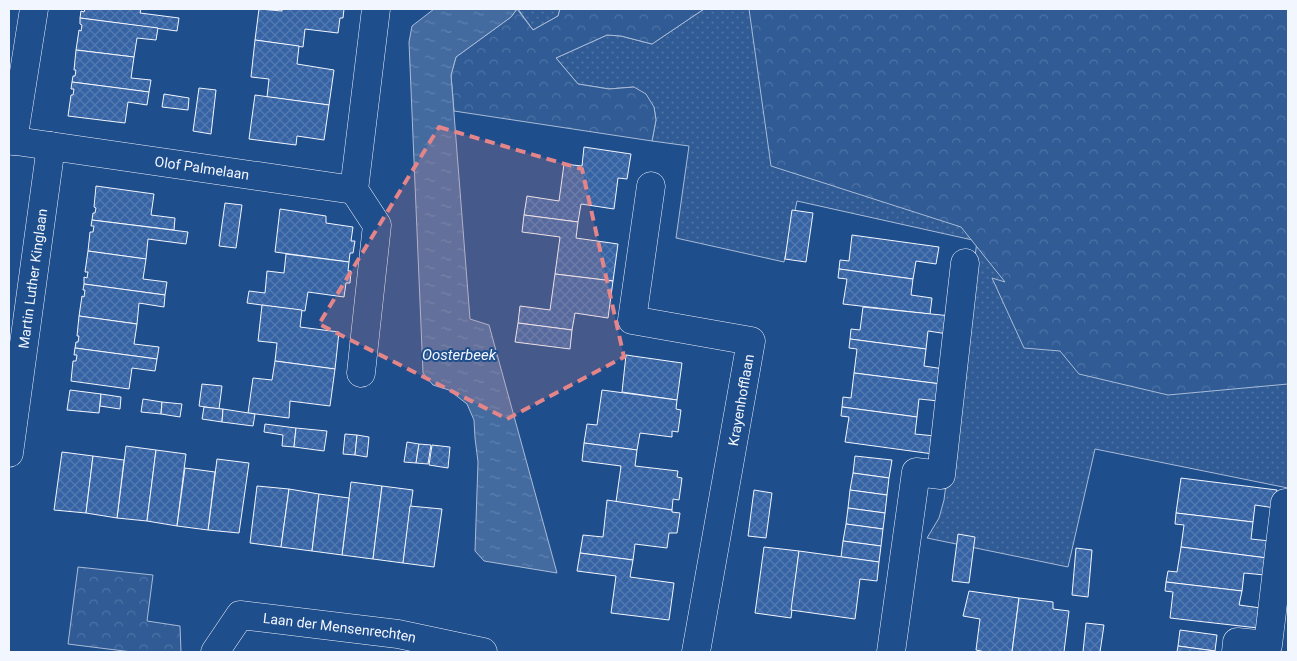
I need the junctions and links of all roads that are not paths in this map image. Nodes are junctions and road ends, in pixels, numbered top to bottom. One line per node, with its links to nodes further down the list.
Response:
1 (34, 9): 3 (street)
2 (376, 9): 6 (street)
3 (11, 141): 4 (street)
4 (51, 146): 6 (street, Olof Palmelaan); 9 (street, Martin Luther Kinglaan)
5 (651, 186): 14 (street, Krayenhofflaan)
6 (354, 190): 8 (street)
7 (965, 263): 15 (street)
8 (360, 373)
9 (9, 453)
10 (1284, 503): 11 (street)
11 (1236, 647)
12 (215, 652): 13 (street, Laan der Mensenrechten)
13 (483, 652)
14 (696, 652)
15 (891, 652)

